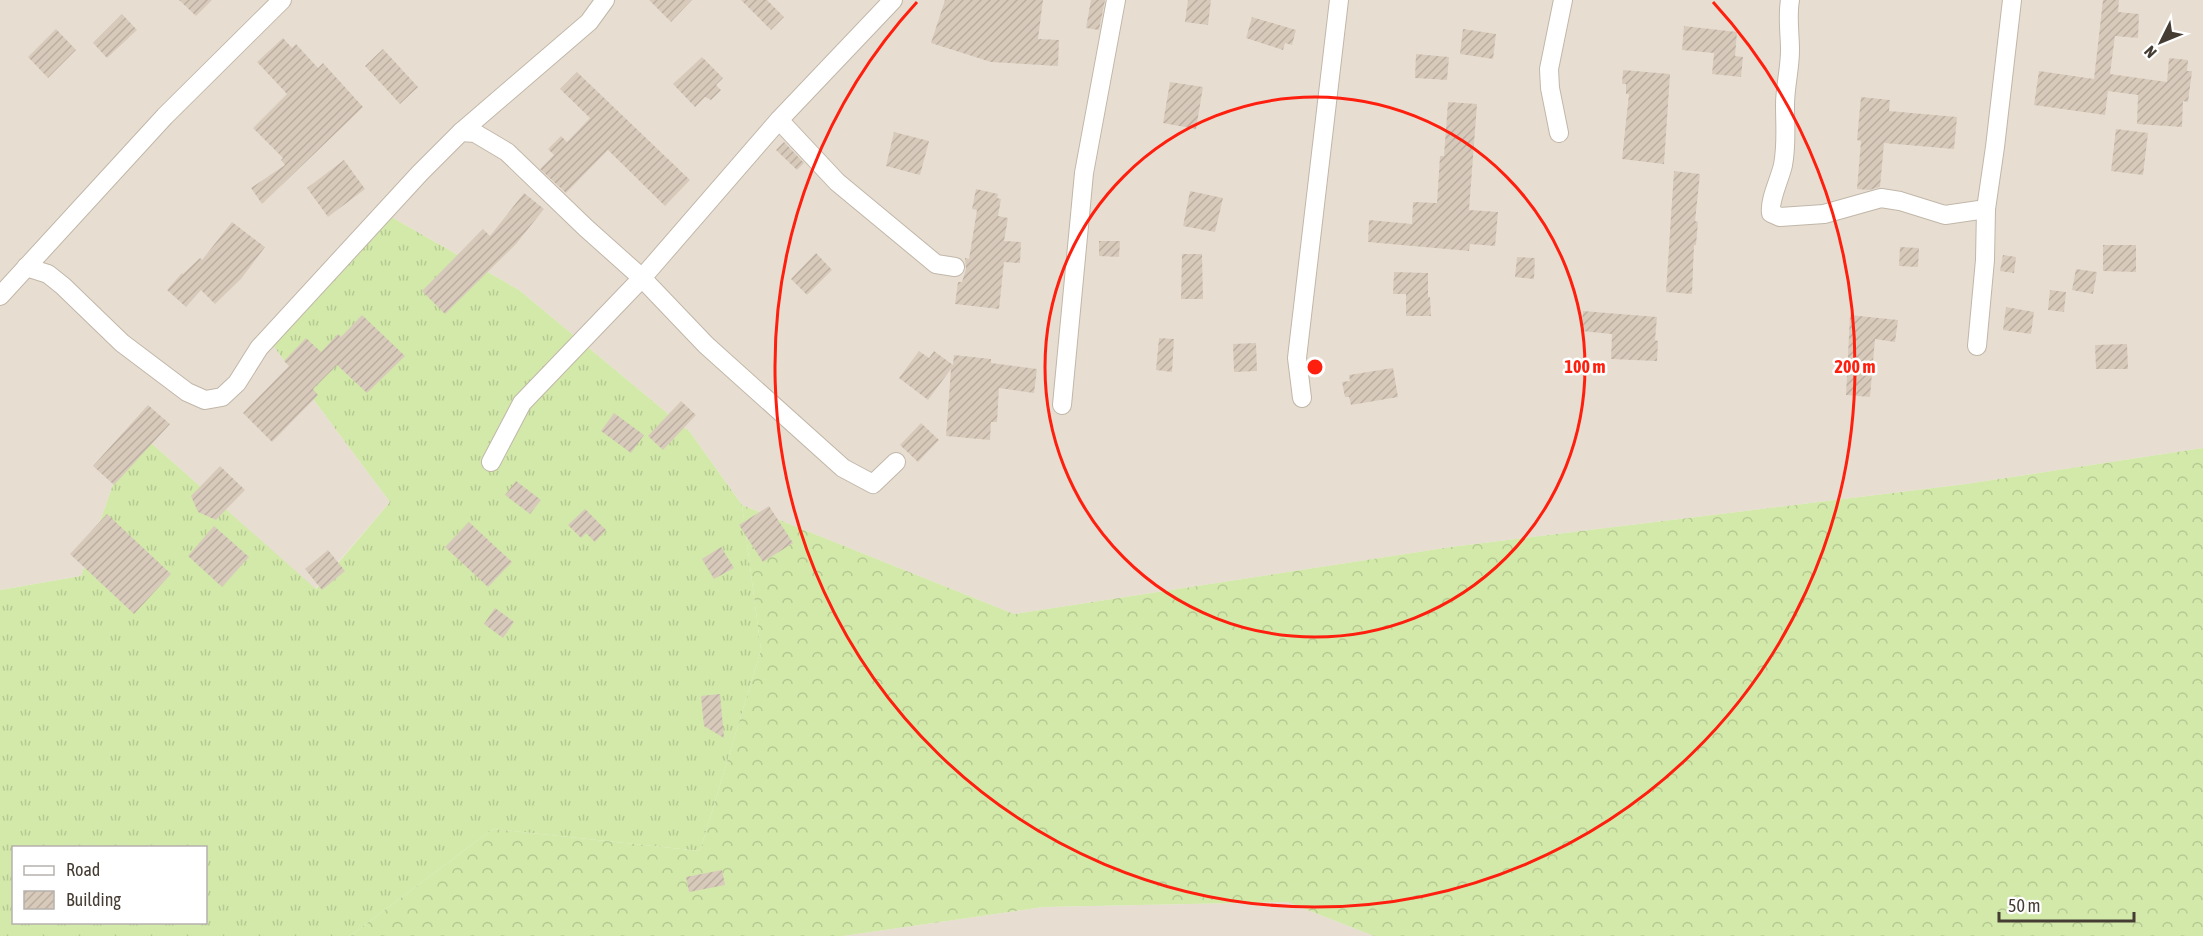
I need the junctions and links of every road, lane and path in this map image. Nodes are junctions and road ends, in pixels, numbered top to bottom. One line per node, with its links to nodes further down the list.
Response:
1 (282, 0): 13 (street)
2 (605, 0): 10 (street)
3 (893, 0): 9 (street)
4 (1116, 0): 19 (street)
5 (1339, 0): 18 (street)
6 (1563, 0): 11 (street)
7 (1790, 0): 12 (street)
8 (2012, 0): 12 (street)
9 (779, 120): 14 (street); 15 (street)
10 (461, 132): 13 (street); 15 (street)
11 (1559, 133)
12 (1986, 209): 17 (street)
13 (26, 267): 16 (street)
14 (955, 267)
15 (642, 278): 20 (street); 21 (street)
16 (0, 296)
17 (1977, 346)
18 (1302, 398)
19 (1062, 405)
20 (491, 462)
21 (896, 462)

